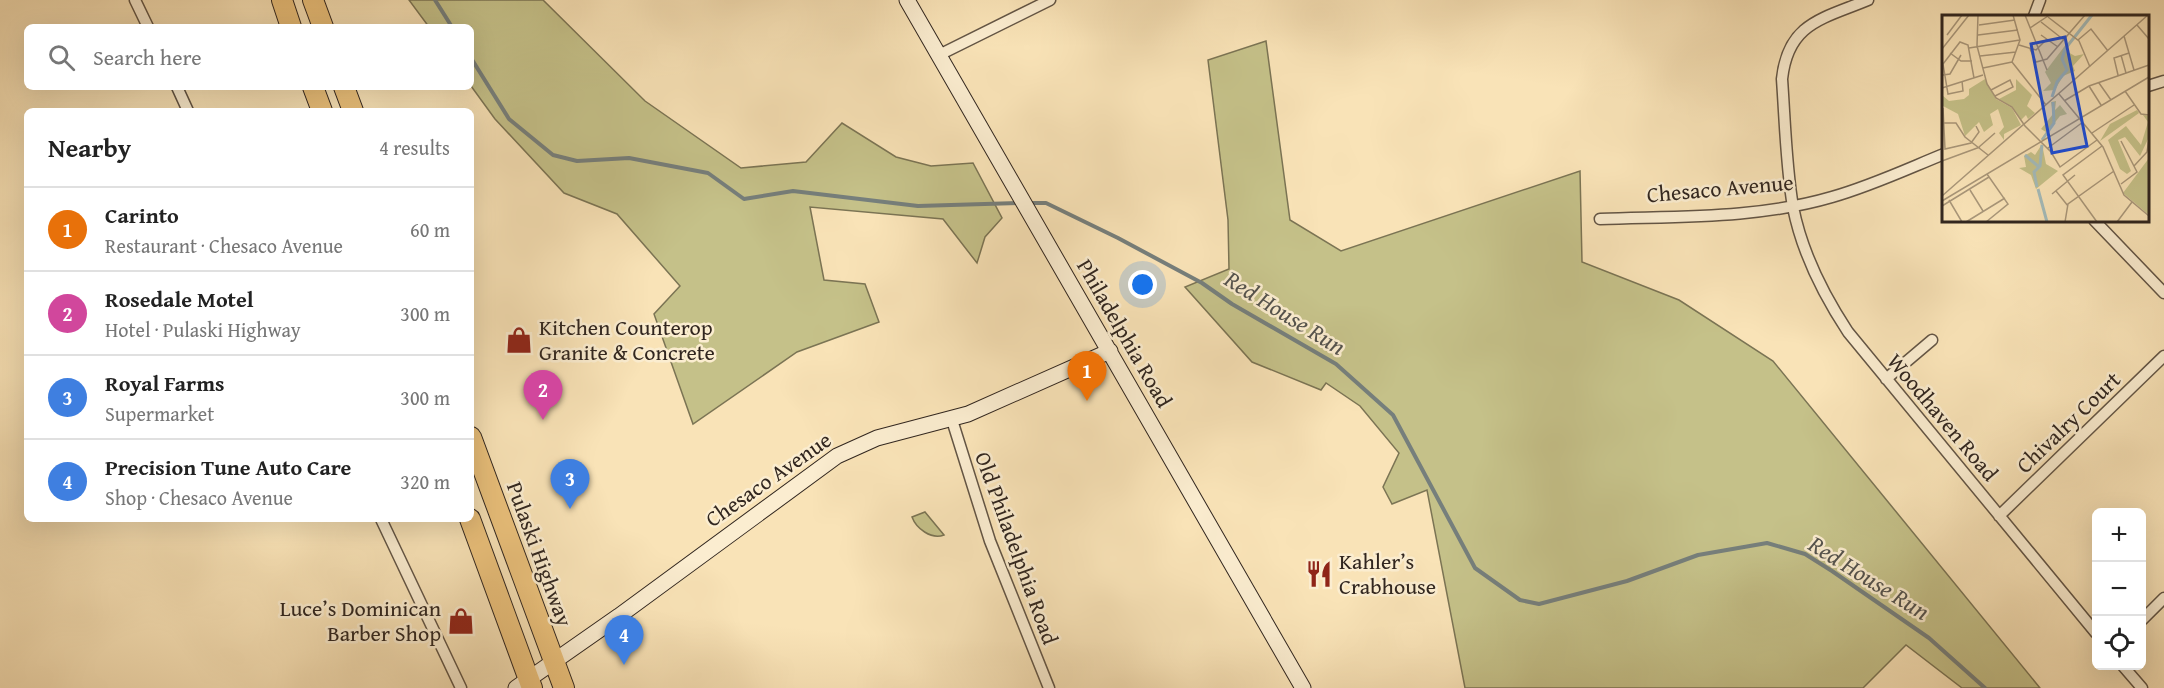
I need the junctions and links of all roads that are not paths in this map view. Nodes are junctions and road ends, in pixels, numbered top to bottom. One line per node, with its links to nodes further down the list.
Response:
1 (135, 0): 9 (street)
2 (282, 0): 10 (highway)
3 (313, 0): 11 (highway)
4 (907, 0): 12 (main road, Philadelphia Road)
5 (1050, 0): 12 (street)
6 (1868, 0): 22 (street, Woodhaven Road)
7 (2040, 0): 8 (street)
8 (2034, 15)
9 (147, 24)
10 (290, 24)
11 (322, 24)
12 (939, 55): 27 (main road, Philadelphia Road)
13 (2164, 81): 14 (street)
14 (2149, 86)
15 (178, 90): 18 (street)
16 (314, 90): 19 (highway)
17 (346, 90): 20 (highway)
18 (187, 108)
19 (321, 108)
20 (352, 108)
21 (1942, 155): 22 (street, Chesaco Avenue)
22 (1793, 206): 23 (street, Chesaco Avenue); 29 (street, Woodhaven Road)
23 (1600, 219)
24 (2096, 222): 25 (street)
25 (2164, 292)
26 (1932, 340): 29 (street)
27 (1110, 351): 30 (main road, Chesaco Avenue); 44 (main road, Philadelphia Road)
28 (2164, 356): 32 (street, Chivalry Court)
29 (1886, 379): 32 (street, Woodhaven Road)
30 (952, 420): 38 (main road, Chesaco Avenue); 43 (street, Old Philadelphia Road)
31 (474, 445): 38 (highway, Pulaski Highway)
32 (1999, 516): 37 (street, Woodhaven Road)
33 (382, 522): 41 (street)
34 (471, 522): 40 (highway)
35 (2164, 598): 36 (street)
36 (2146, 616)
37 (2092, 627)
38 (555, 661): 40 (main road, Chesaco Avenue); 42 (highway, Pulaski Highway)
39 (2126, 670): 45 (street)
40 (526, 685)
41 (461, 688)
42 (564, 688)
43 (1049, 688)
44 (1303, 688)
45 (2142, 688)

